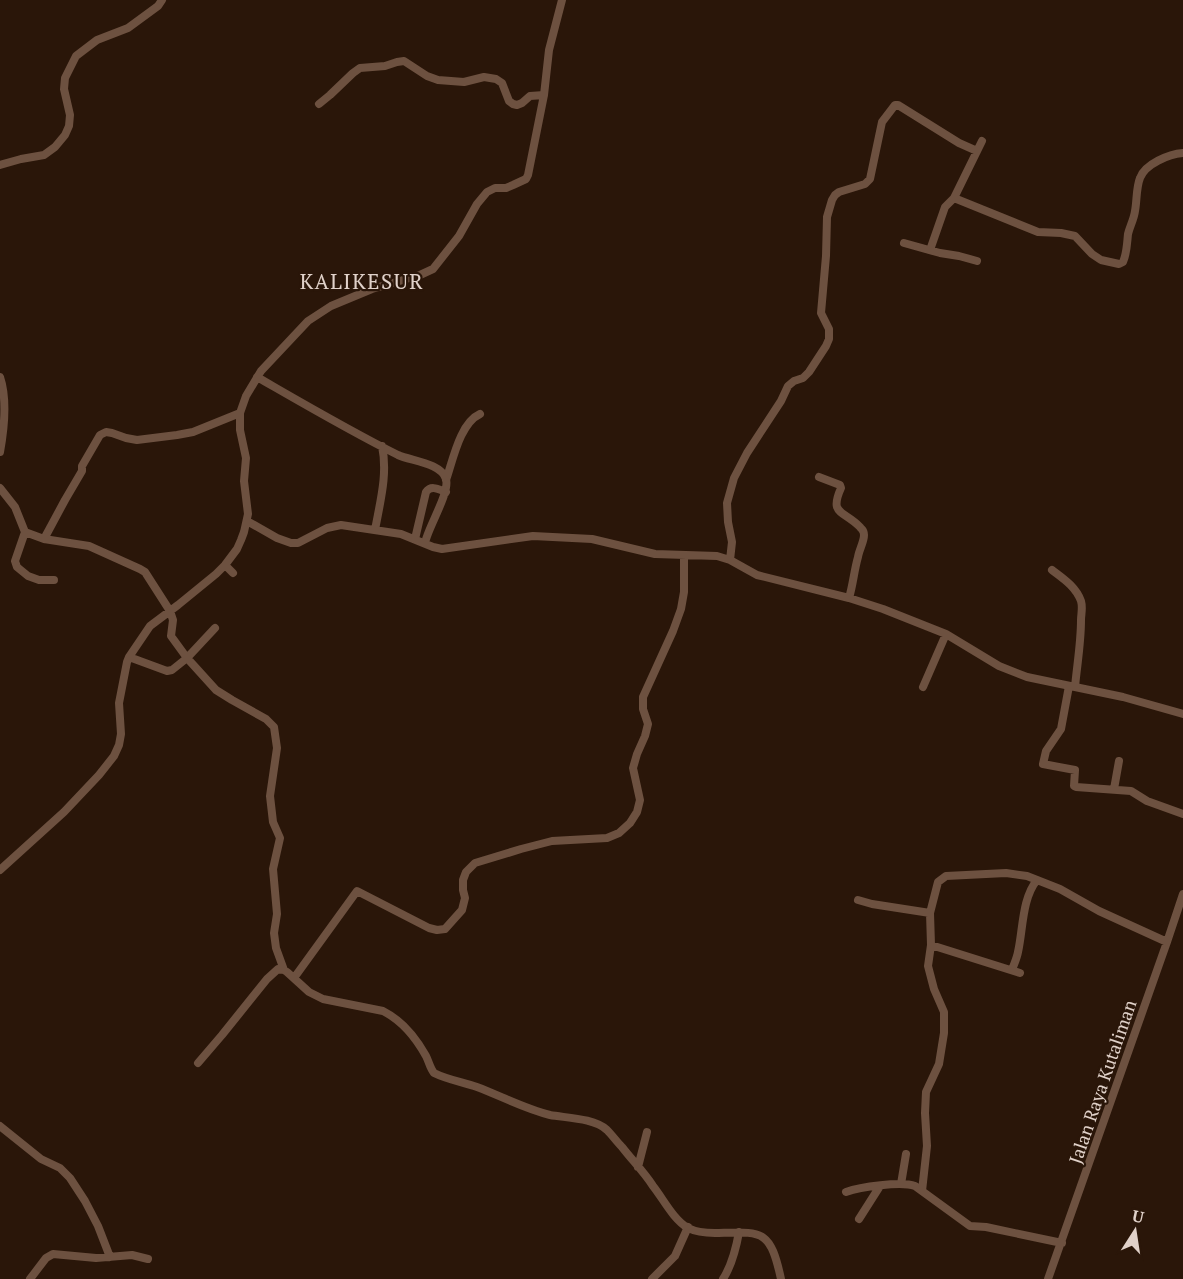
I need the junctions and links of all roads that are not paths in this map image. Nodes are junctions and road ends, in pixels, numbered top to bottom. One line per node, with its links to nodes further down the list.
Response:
1 (162, 0): 8 (street)
2 (562, 0): 3 (street)
3 (544, 95): 4 (street); 13 (street)
4 (319, 104)
5 (982, 141): 6 (street)
6 (977, 150): 9 (street); 30 (street)
7 (1183, 153): 9 (street)
8 (0, 165)
9 (954, 198): 11 (street)
10 (904, 243): 11 (street)
11 (930, 250): 12 (street)
12 (977, 261)
13 (257, 376): 15 (street); 17 (street)
14 (0, 377): 18 (street)
15 (240, 413): 23 (street); 26 (street)
16 (480, 414): 20 (street)
17 (382, 446): 20 (street); 24 (street)
18 (0, 452)
19 (819, 477): 35 (street)
20 (446, 480): 22 (street)
21 (0, 488): 25 (street)
22 (446, 492): 27 (street); 28 (street)
23 (247, 521): 24 (street); 31 (street)
24 (375, 530): 27 (street)
25 (25, 532): 26 (street); 34 (street)
26 (44, 539): 36 (street)
27 (415, 539): 28 (street)
28 (425, 543): 29 (street)
29 (684, 555): 30 (street); 55 (street)
30 (730, 561): 35 (street)
31 (225, 565): 33 (street); 36 (street)
32 (1052, 570): 42 (street)
33 (233, 573)
34 (54, 580)
35 (849, 598): 38 (street)
36 (170, 611): 39 (street); 40 (street)
37 (215, 628): 40 (street)
38 (946, 634): 41 (street); 42 (street)
39 (129, 657): 40 (street); 47 (street)
40 (187, 658): 54 (street)
41 (923, 687)
42 (1072, 687): 43 (street); 45 (street)
43 (1183, 714)
44 (1119, 761): 45 (street)
45 (1114, 789): 46 (street)
46 (1183, 814)
47 (0, 870)
48 (1037, 880): 51 (street); 52 (street); 53 (street)
49 (1183, 894): 52 (street, Jalan Raya Kutaliman)
50 (858, 900): 51 (street)
51 (930, 913): 53 (street)
52 (1167, 942): 68 (street, Jalan Raya Kutaliman)
53 (931, 945): 63 (street)
54 (284, 970): 55 (street); 56 (street)
55 (294, 978): 60 (street)
56 (198, 1063)
57 (0, 1126): 69 (street)
58 (647, 1132): 60 (street)
59 (906, 1154): 61 (street)
60 (638, 1167): 66 (street)
61 (901, 1184): 62 (street); 63 (street)
62 (880, 1186): 64 (street); 65 (street)
63 (922, 1191): 68 (street)
64 (846, 1192)
65 (859, 1219)
66 (688, 1227): 67 (street); 72 (street)
67 (739, 1232): 73 (street); 74 (street)
68 (1062, 1243): 75 (street, Jalan Raya Kutaliman)
69 (110, 1257): 70 (street); 71 (street)
70 (148, 1259)
71 (30, 1279)
72 (652, 1279)
73 (723, 1279)
74 (781, 1279)
75 (1048, 1279)

